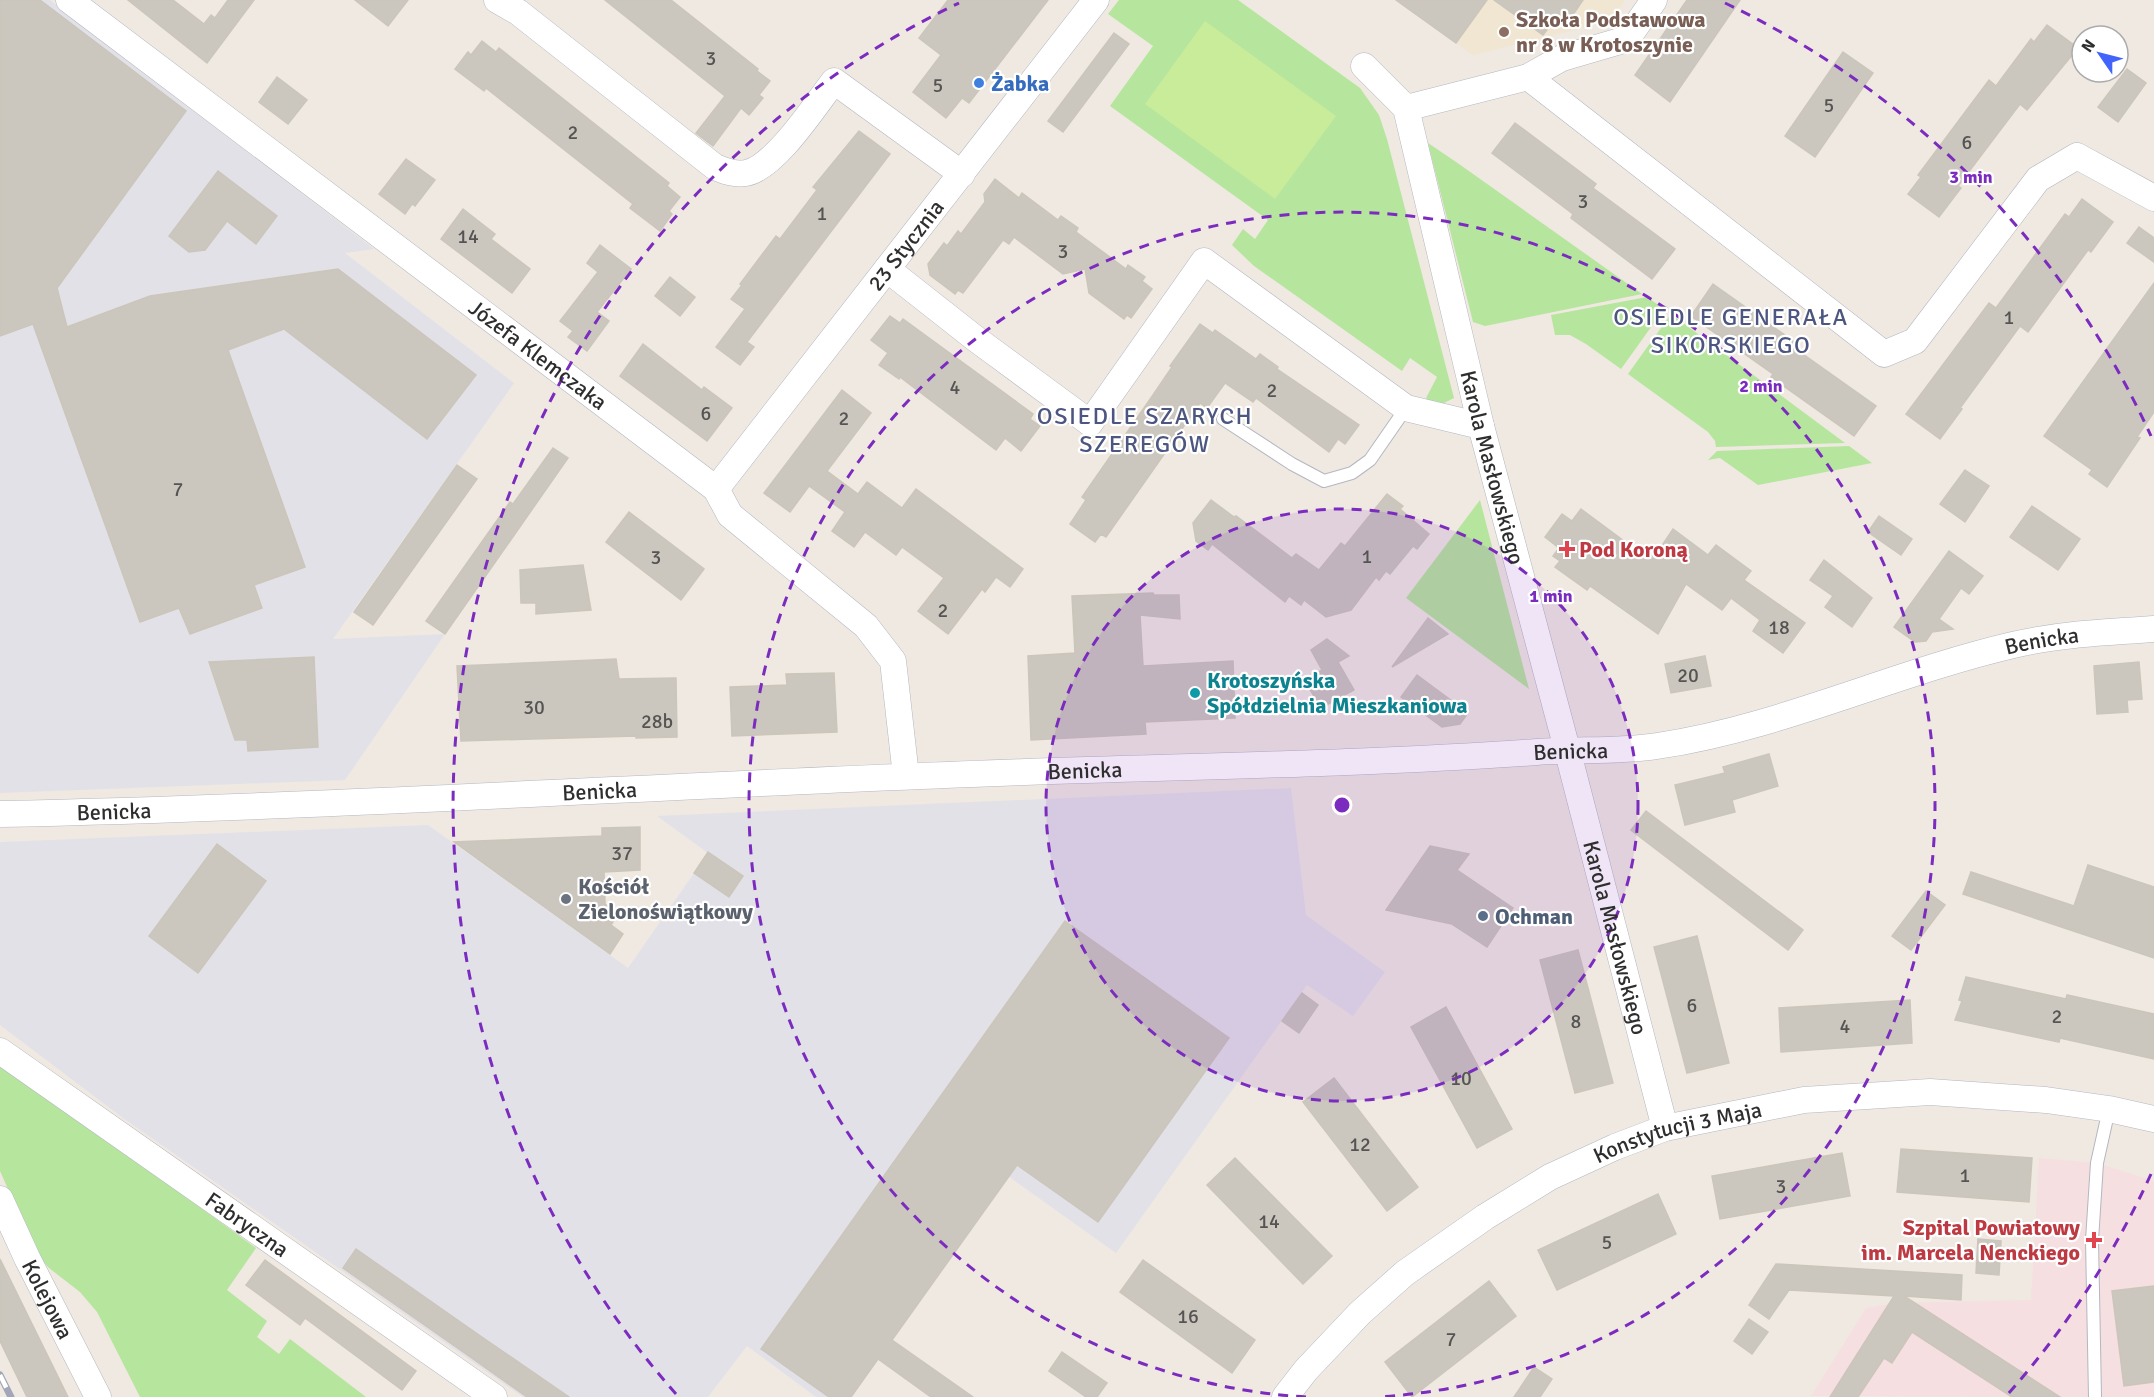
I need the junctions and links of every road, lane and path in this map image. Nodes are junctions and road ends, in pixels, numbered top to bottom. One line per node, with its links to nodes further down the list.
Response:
1 (69, 0): 14 (street, Józefa Klemczaka)
2 (497, 0): 8 (street)
3 (1096, 0): 8 (street, 23 Stycznia)
4 (1654, 0): 6 (street)
5 (1364, 66): 7 (street)
6 (1528, 77): 7 (street); 9 (street)
7 (1406, 108): 13 (street, Karola Masłowskiego)
8 (962, 174): 10 (street, 23 Stycznia)
9 (2154, 198)
10 (887, 269): 11 (street); 14 (street, 23 Stycznia)
11 (1406, 408): 12 (lane); 13 (street)
12 (1223, 418)
13 (1481, 426): 16 (street, Karola Masłowskiego)
14 (716, 489): 17 (street, Józefa Klemczaka)
15 (2154, 629): 16 (street, Benicka)
16 (1567, 749): 17 (street, Benicka); 22 (street, Karola Masłowskiego)
17 (906, 776): 18 (street, Benicka)
18 (0, 814)
19 (0, 1051): 25 (street, Fabryczna)
20 (2109, 1109): 21 (street, Konstytucji 3 Maja); 22 (street, Konstytucji 3 Maja); 27 (lane)
21 (2154, 1119)
22 (1665, 1128): 26 (street, Konstytucji 3 Maja)
23 (0, 1199): 24 (street, Kolejowa)
24 (98, 1397)
25 (494, 1397)
26 (1285, 1397)
27 (2095, 1397)

